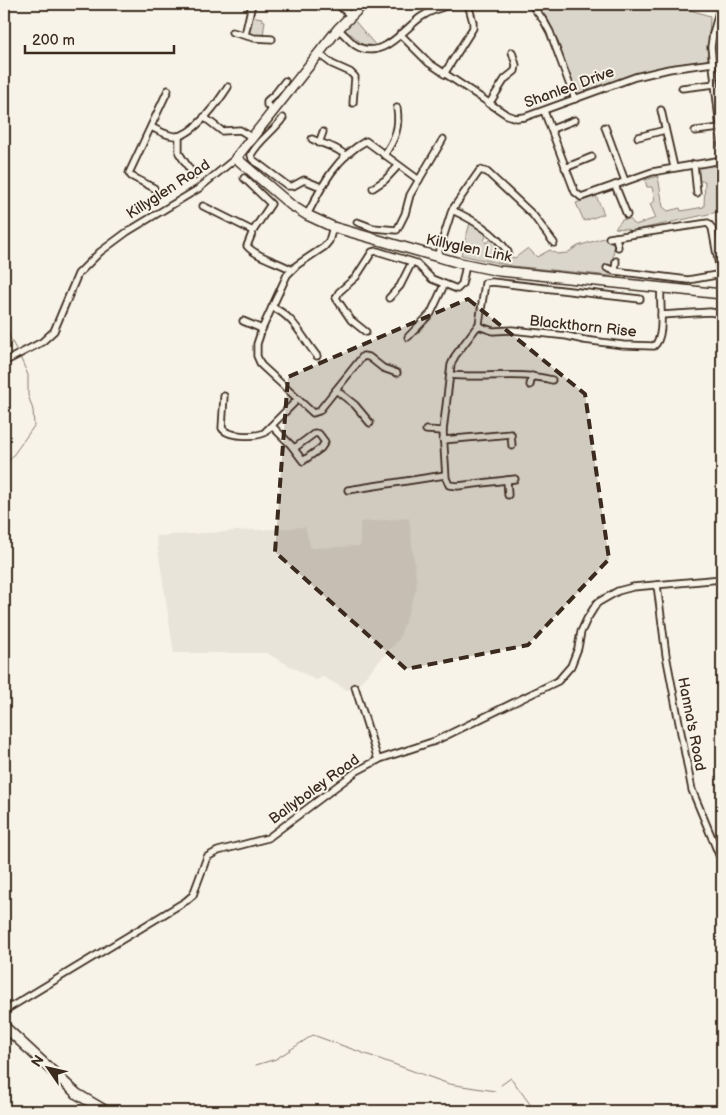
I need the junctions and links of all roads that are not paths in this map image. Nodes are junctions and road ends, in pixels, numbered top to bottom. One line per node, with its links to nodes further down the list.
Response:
1 (252, 4): 13 (street)
2 (337, 4): 8 (street)
3 (364, 4): 8 (street, Killyglen Road)
4 (454, 4): 11 (street)
5 (468, 4): 19 (street)
6 (721, 4): 12 (street)
7 (534, 5): 26 (street)
8 (351, 16): 9 (street, Killyglen Road)
9 (338, 29): 11 (street); 17 (street, Killyglen Road)
10 (232, 32): 13 (street)
11 (400, 34): 19 (street, Shanlea Drive)
12 (713, 34): 14 (street); 18 (street)
13 (245, 35): 15 (street)
14 (722, 36)
15 (272, 39)
16 (512, 52): 28 (street)
17 (318, 53): 27 (street); 30 (street, Killyglen Road)
18 (713, 63): 21 (street); 26 (street, Shanlea Drive)
19 (444, 74): 28 (street, Shanlea Drive)
20 (285, 81): 30 (street)
21 (715, 84): 23 (street); 25 (street)
22 (228, 87): 33 (street)
23 (682, 88)
24 (168, 90): 36 (street)
25 (719, 90): 38 (street)
26 (575, 99): 31 (street, Shanlea Drive)
27 (353, 102)
28 (489, 104): 31 (street, Shanlea Drive)
29 (398, 108): 50 (street)
30 (273, 110): 44 (street, Killyglen Road)
31 (544, 110): 39 (street)
32 (661, 110): 40 (street)
33 (204, 117): 43 (street); 44 (street)
34 (283, 118): 64 (street)
35 (575, 120): 39 (street)
36 (150, 127): 43 (street); 65 (street)
37 (605, 127): 62 (street)
38 (720, 128): 41 (street); 49 (street)
39 (552, 129): 58 (street)
40 (665, 130): 45 (street); 57 (street)
41 (696, 131)
42 (323, 132): 48 (street)
43 (179, 136): 59 (street)
44 (251, 137): 53 (street, Killyglen Road)
45 (638, 137)
46 (312, 139): 48 (street)
47 (443, 139): 61 (street)
48 (319, 142): 51 (street)
49 (722, 147)
50 (384, 155): 51 (street); 56 (street)
51 (346, 156): 64 (street)
52 (592, 157): 58 (street)
53 (236, 158): 70 (street, Killyglen Link); 103 (street, Killyglen Road)
54 (722, 160): 55 (street)
55 (694, 164): 57 (street); 67 (street)
56 (398, 166): 61 (street); 66 (street)
57 (674, 167): 62 (street)
58 (565, 168): 63 (street)
59 (194, 176)
60 (244, 178): 74 (street)
61 (419, 180): 72 (street)
62 (625, 181): 63 (street)
63 (615, 185): 71 (street)
64 (321, 187): 70 (street)
65 (154, 188)
66 (373, 188)
67 (697, 193)
68 (203, 206): 74 (street)
69 (452, 210): 77 (street); 79 (street); 80 (street)
70 (307, 215): 73 (street, Killyglen Link)
71 (627, 215)
72 (357, 222)
73 (333, 227): 80 (street, Killyglen Link); 85 (street)
74 (253, 231): 85 (street)
75 (616, 237): 76 (street); 78 (street); 87 (street)
76 (609, 238)
77 (554, 243)
78 (618, 248)
79 (508, 252)
80 (437, 257): 83 (street, Killyglen Link)
81 (616, 260): 86 (street)
82 (412, 262): 89 (street); 92 (street); 100 (street)
83 (466, 265): 89 (street); 90 (street, Killyglen Link)
84 (607, 268): 86 (street)
85 (292, 270): 94 (street)
86 (615, 271): 87 (street)
87 (722, 274): 88 (street)
88 (722, 282)
89 (444, 285): 101 (street)
90 (661, 288): 91 (street, Killyglen Link); 96 (street, Blackthorn Rise)
91 (722, 294)
92 (389, 298)
93 (640, 299): 98 (street)
94 (272, 307): 99 (street); 102 (street)
95 (722, 314): 96 (street)
96 (661, 315): 98 (street, Blackthorn Rise)
97 (244, 321): 99 (street)
98 (478, 326): 104 (street)
99 (262, 329): 111 (street)
100 (366, 332)
101 (408, 338)
102 (317, 356)
103 (4, 362)
104 (450, 372): 106 (street); 115 (street)
105 (397, 374): 109 (street)
106 (532, 376): 107 (street); 108 (street)
107 (552, 380)
108 (530, 385)
109 (336, 390): 111 (street); 112 (street)
110 (224, 396): 113 (street)
111 (297, 400): 113 (street)
112 (370, 424)
113 (272, 426): 117 (street)
114 (426, 430): 115 (street)
115 (443, 431): 116 (street)
116 (443, 440): 118 (street); 119 (street)
117 (291, 445): 117 (street)
118 (512, 446)
119 (445, 475): 121 (street); 122 (street)
120 (515, 479): 121 (street)
121 (507, 480): 123 (street)
122 (348, 490)
123 (508, 495)
124 (722, 579): 125 (street, Ballyboley Road)
125 (657, 585): 127 (street, Ballyboley Road); 128 (street, Hanna's Road)
126 (355, 687): 127 (street)
127 (378, 760): 129 (street, Ballyboley Road)
128 (722, 862)
129 (4, 1011)
130 (4, 1026): 131 (street)
131 (106, 1111)

